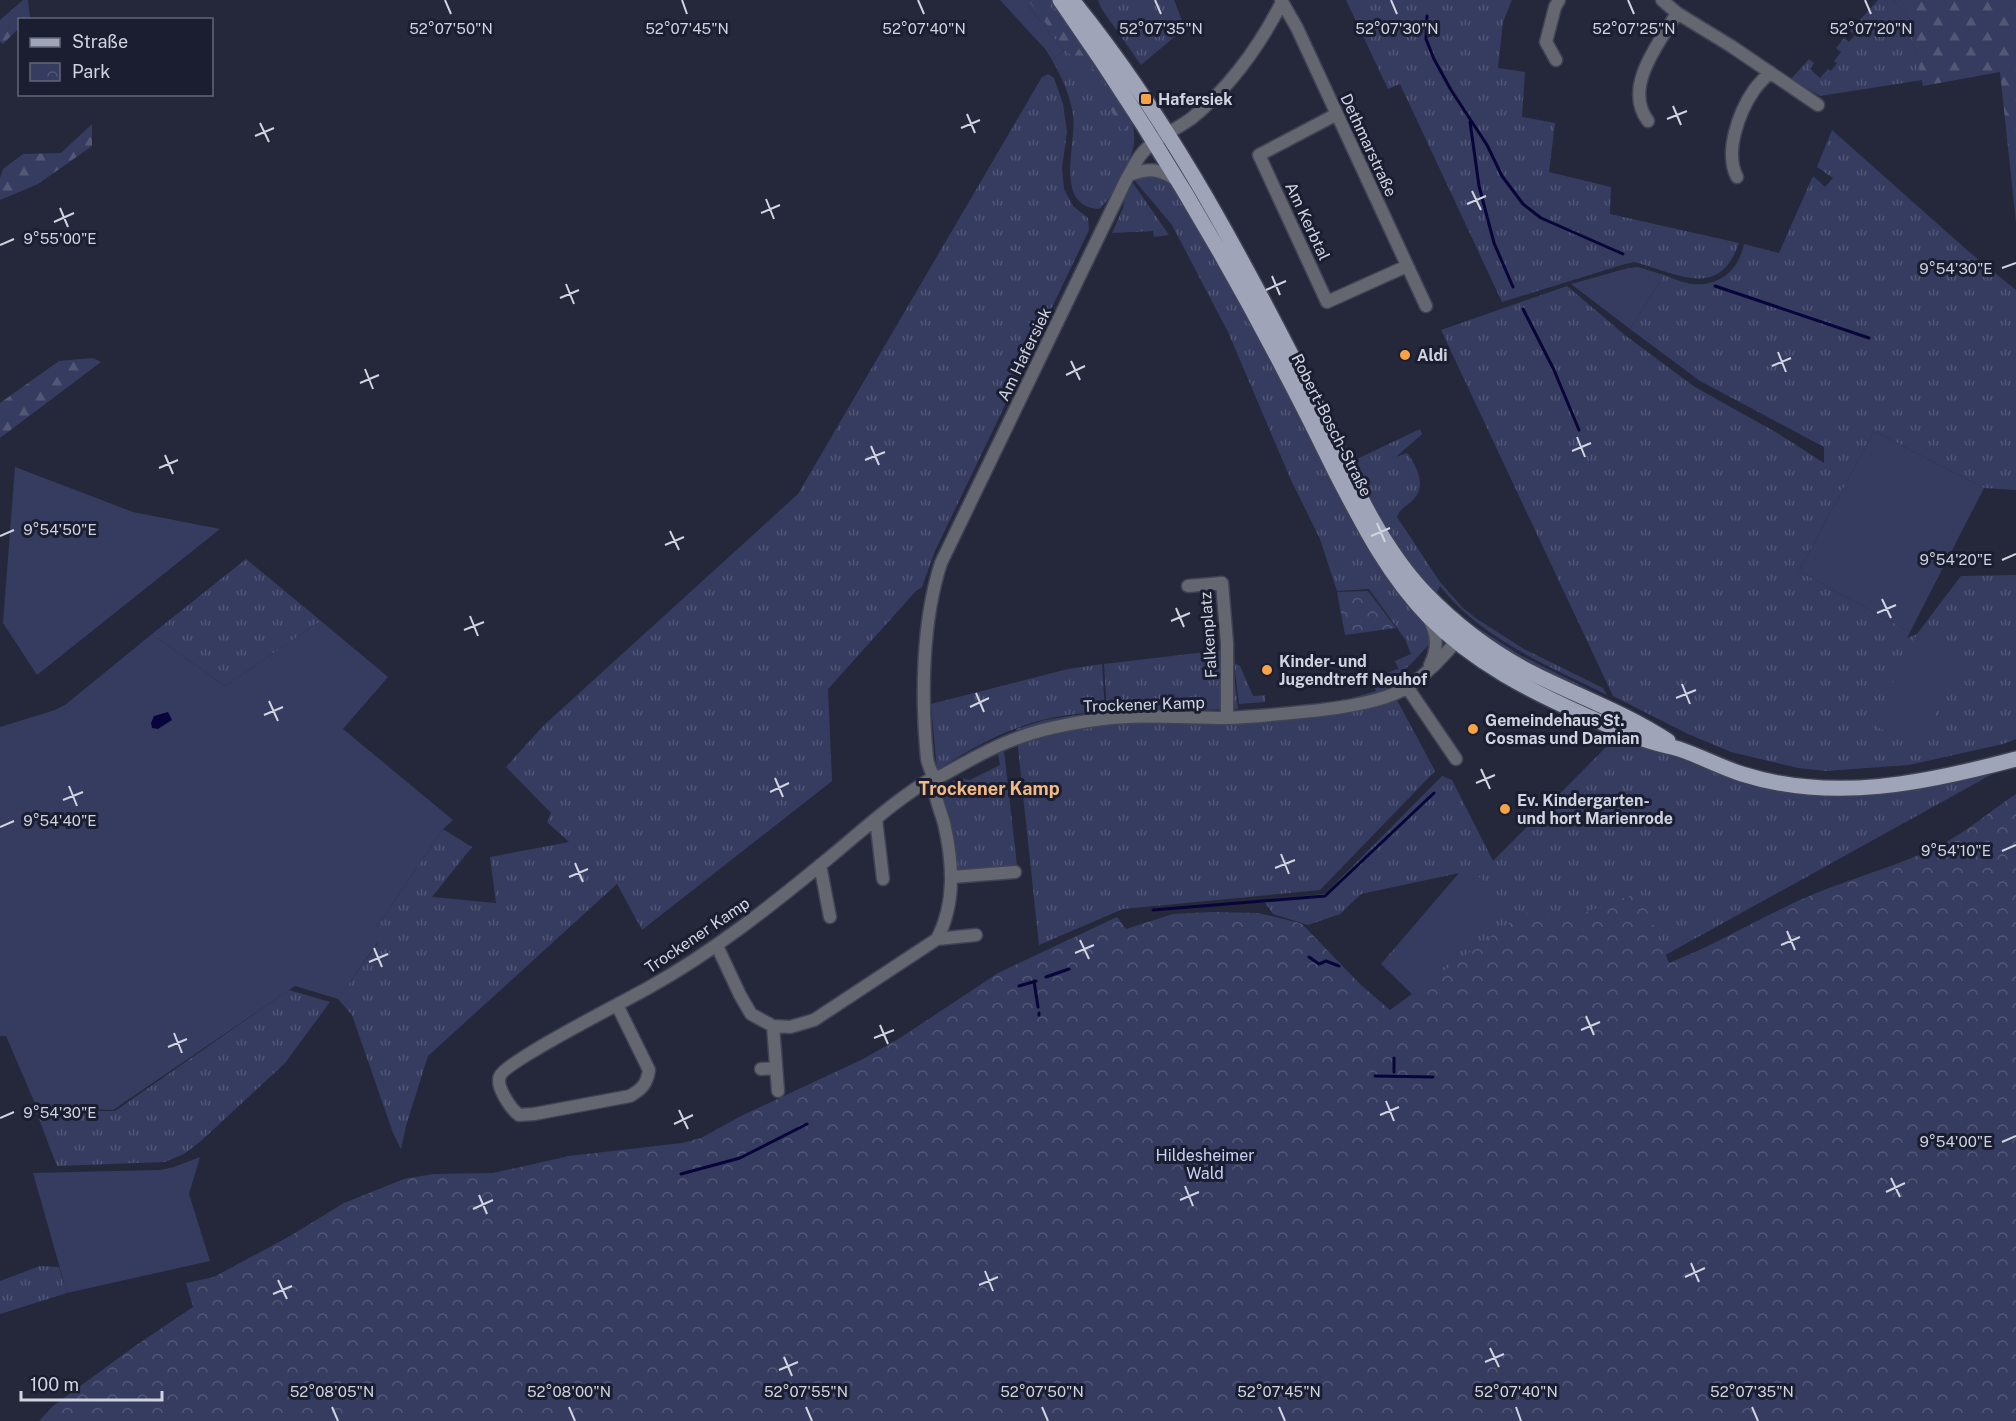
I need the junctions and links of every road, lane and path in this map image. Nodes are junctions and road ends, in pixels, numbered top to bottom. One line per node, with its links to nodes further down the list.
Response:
1 (1060, 0): 15 (main road, Robert-Bosch-Straße)
2 (1072, 0): 8 (main road, Robert-Bosch-Straße)
3 (1080, 0): 8 (street)
4 (1559, 0): 9 (street)
5 (1662, 0): 7 (street)
6 (1282, 1): 12 (street, Dethmarstraße); 14 (street, Am Hafersiek)
7 (1677, 13): 10 (street); 13 (street)
8 (1085, 16): 14 (main road, Robert-Bosch-Straße)
9 (1556, 60)
10 (1770, 72): 11 (street); 17 (street)
11 (1818, 105)
12 (1337, 114): 19 (street, Dethmarstraße); 19 (street, Am Kerbtal)
13 (1648, 121)
14 (1168, 134): 15 (street, Am Hafersiek); 23 (main road, Robert-Bosch-Straße)
15 (1155, 143): 16 (street, Am Hafersiek); 18 (main road, Robert-Bosch-Straße)
16 (1129, 175): 18 (street); 29 (street, Am Hafersiek)
17 (1737, 177)
18 (1179, 182): 22 (main road, Robert-Bosch-Straße)
19 (1407, 266): 20 (street, Dethmarstraße)
20 (1426, 306)
21 (1188, 586): 26 (street, Falkenplatz)
22 (1426, 614): 23 (main road, Robert-Bosch-Straße); 24 (street)
23 (1460, 635): 24 (street, Trockener Kamp); 28 (main road, Robert-Bosch-Straße)
24 (1428, 669): 25 (street, Trockener Kamp)
25 (1407, 687): 26 (street, Trockener Kamp); 27 (street)
26 (1227, 718): 29 (street, Trockener Kamp)
27 (1456, 759)
28 (2016, 759)
29 (934, 777): 30 (street, Trockener Kamp); 33 (street, Am Hafersiek)
30 (876, 819): 31 (street, Trockener Kamp); 34 (street)
31 (820, 865): 35 (street); 38 (street, Trockener Kamp)
32 (1015, 872): 33 (street)
33 (952, 877): 37 (street, Am Hafersiek)
34 (883, 879)
35 (830, 917)
36 (976, 935): 37 (street)
37 (937, 939): 40 (street)
38 (717, 946): 39 (street, Trockener Kamp); 40 (street)
39 (617, 1005): 39 (street, Trockener Kamp)
40 (772, 1026): 41 (street)
41 (776, 1068): 42 (street); 43 (street)
42 (761, 1069)
43 (777, 1091)

